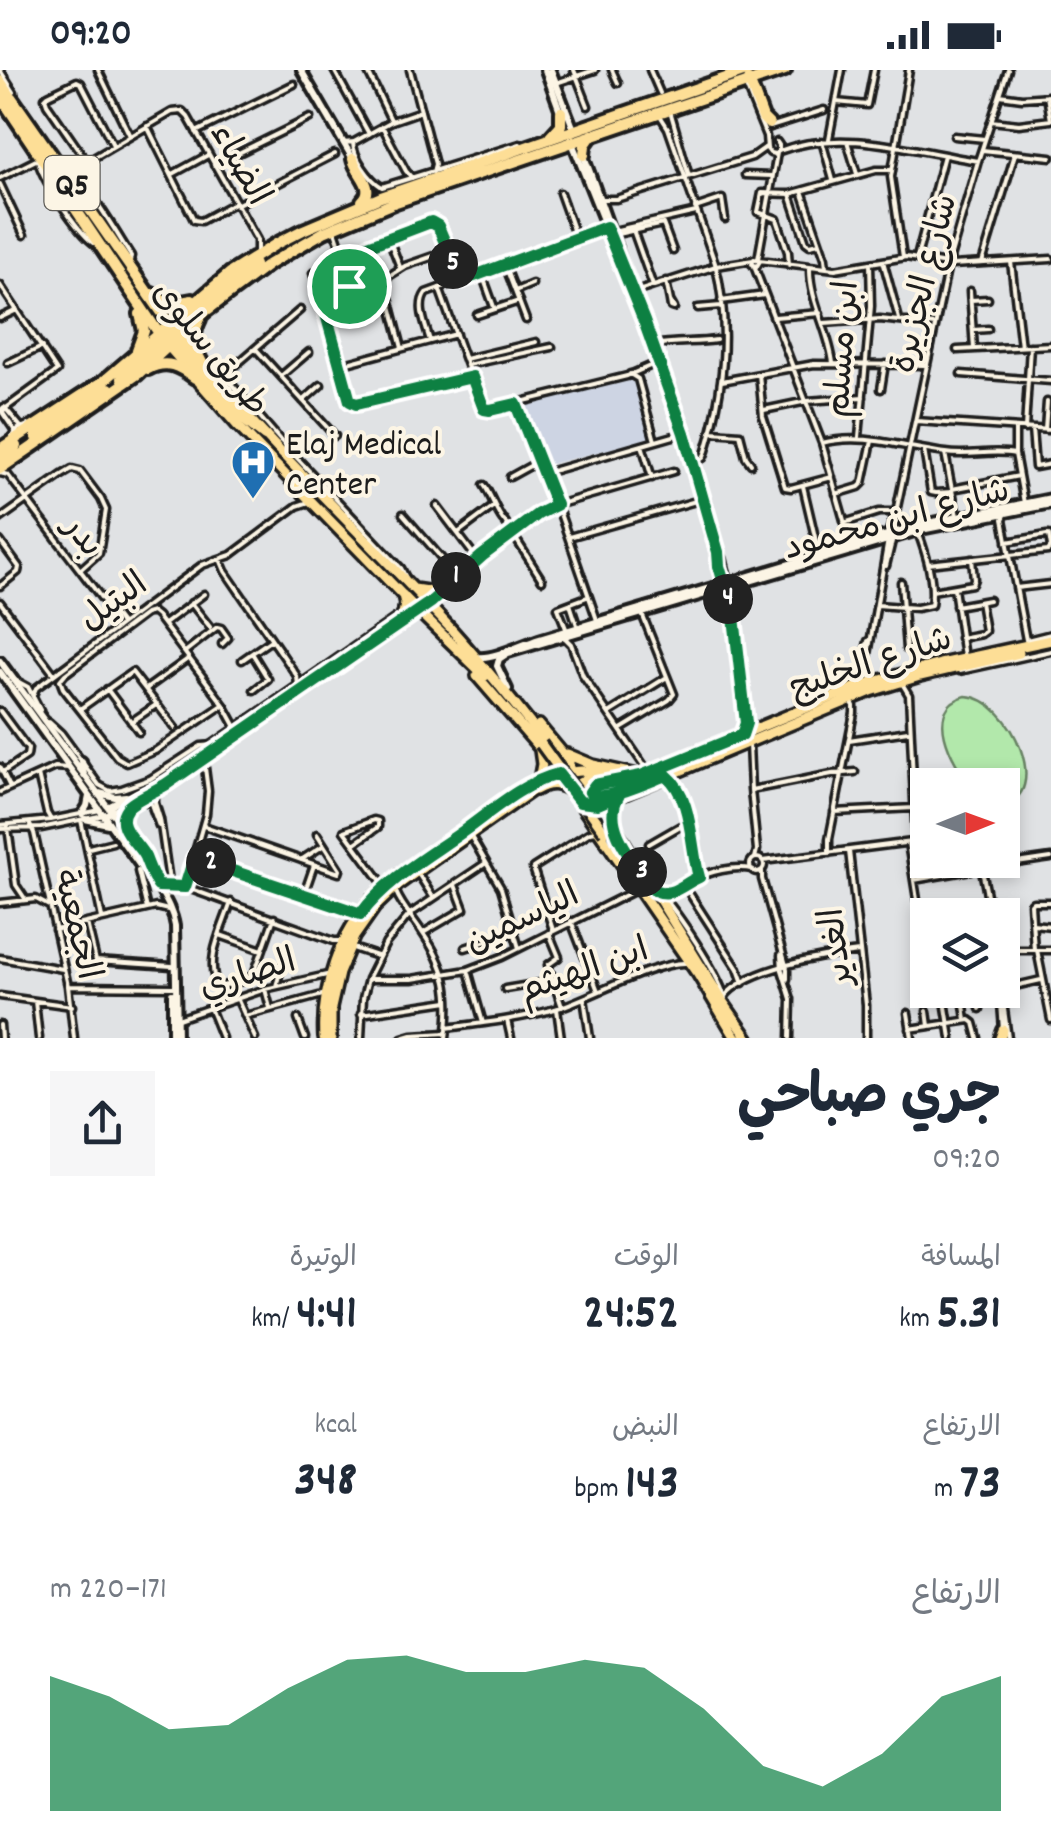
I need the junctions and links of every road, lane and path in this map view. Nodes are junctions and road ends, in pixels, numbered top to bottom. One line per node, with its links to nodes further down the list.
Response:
1 (0, 70): 34 (street, طريق سلوى)
2 (98, 70): 47 (street)
3 (300, 70): 58 (street)
4 (334, 70): 46 (street)
5 (367, 70): 40 (street)
6 (410, 70): 36 (street)
7 (548, 70): 24 (street); 49 (street)
8 (595, 70): 17 (street)
9 (612, 70): 22 (street)
10 (650, 70): 26 (street)
11 (728, 70): 20 (highway)
12 (786, 70): 18 (highway)
13 (842, 70): 31 (street)
14 (874, 70): 31 (street)
15 (909, 70): 63 (street)
16 (1008, 70): 27 (street, شارع الجزيرة)
17 (575, 73): 24 (street); 33 (street)
18 (767, 73): 19 (highway); 30 (highway)
19 (747, 75): 20 (highway); 25 (highway); 30 (street); 30 (street); 32 (highway); 42 (highway)
20 (718, 80): 32 (highway)
21 (0, 81): 34 (highway, طريق سلوى / Q5)
22 (618, 83)
23 (294, 84): 45 (street)
24 (556, 84): 49 (street)
25 (726, 91): 30 (highway); 32 (highway)
26 (660, 93)
27 (1000, 95): 29 (street); 41 (street, شارع الجزيرة)
28 (0, 96): 68 (highway, طريق سلوى / Q5)
29 (1049, 96): 39 (street)
30 (755, 99): 42 (street); 62 (street)
31 (836, 102): 53 (street)
32 (674, 104): 37 (highway); 49 (highway); 49 (highway); 52 (street)
33 (588, 106)
34 (21, 110): 73 (highway, طريق سلوى / Q5)
35 (824, 110): 42 (street)
36 (421, 111): 40 (street); 77 (street)
37 (656, 114): 49 (highway); 52 (street)
38 (310, 118): 78 (street)
39 (1051, 120): 41 (street)
40 (392, 121): 44 (street)
41 (992, 121): 50 (street, شارع الجزيرة)
42 (770, 125): 57 (street)
43 (147, 126): 45 (street, الضياء); 47 (street, الضياء); 85 (street)
44 (382, 126): 46 (street); 89 (street)
45 (196, 132): 69 (street, الضياء)
46 (368, 134): 56 (street)
47 (130, 136): 61 (street, الضياء)
48 (954, 136): 50 (street)
49 (572, 137): 51 (highway); 51 (highway); 99 (street); 101 (highway); 110 (street)
50 (986, 138): 64 (street, شارع الجزيرة)
51 (547, 139): 59 (highway)
52 (674, 139): 90 (street)
53 (829, 140): 54 (street); 55 (street)
54 (822, 141): 60 (street); 92 (street)
55 (847, 141): 63 (street); 88 (street)
56 (352, 142): 58 (street); 89 (street)
57 (777, 142): 60 (street); 62 (street); 65 (street)
58 (342, 143): 72 (street)
59 (535, 144): 82 (street); 89 (highway)
60 (794, 145): 65 (street)
61 (113, 146): 75 (street, الضياء); 75 (street)
62 (767, 146): 65 (street); 90 (street)
63 (897, 148): 70 (street); 83 (street)
64 (982, 150): 67 (street); 74 (street, شارع الجزيرة)
65 (776, 152): 87 (street)
66 (335, 154): 102 (street)
67 (1015, 154): 71 (street); 130 (street)
68 (37, 155): 76 (street); 80 (street, طريق سلوى); 96 (highway, طريق سلوى / Q5)
69 (208, 155): 78 (street, الضياء); 85 (street)
70 (944, 156): 74 (street); 123 (street)
71 (1051, 157)
72 (353, 158): 98 (street); 103 (highway)
73 (56, 159): 81 (street, طريق سلوى); 100 (highway, طريق سلوى / Q5)
74 (978, 160): 132 (street, شارع الجزيرة)
75 (86, 161): 79 (street, الضياء)
76 (29, 164): 80 (street); 91 (street)
77 (435, 164): 82 (street); 89 (street)
78 (214, 166): 102 (street, الضياء)
79 (78, 167): 81 (street, الضياء); 84 (street, الضياء)
80 (40, 168): 117 (street, طريق سلوى)
81 (70, 168): 84 (street, طريق سلوى)
82 (441, 169): 89 (street)
83 (892, 170): 88 (street); 122 (street)
84 (74, 174): 100 (street, طريق سلوى)
85 (172, 175): 102 (street)
86 (745, 175): 87 (street)
87 (772, 176): 95 (street)
88 (858, 176): 92 (street)
89 (418, 178): 98 (highway)
90 (687, 180): 99 (street); 104 (street)
91 (0, 181): 111 (street)
92 (833, 182): 93 (street)
93 (802, 191): 97 (street); 115 (street)
94 (560, 192): 113 (street)
95 (769, 193): 97 (street); 105 (street)
96 (65, 194): 117 (highway, طريق سلوى / Q5); 175 (highway)
97 (790, 194): 115 (street)
98 (381, 197): 101 (street); 103 (highway)
99 (600, 199): 110 (street)
100 (90, 202): 143 (highway, طريق سلوى / Q5)
101 (396, 202): 109 (highway)
102 (236, 204): 114 (street, الضياء)
103 (358, 206): 107 (highway)
104 (695, 210): 106 (street); 110 (street); 133 (street)
105 (764, 215): 126 (street); 129 (street)
106 (724, 219)
107 (303, 230): 116 (highway); 175 (highway)
108 (633, 230): 110 (street); 119 (street); 144 (street)
109 (332, 231): 120 (street); 162 (highway)
110 (610, 231): 113 (street); 148 (street)
111 (24, 235)
112 (389, 238): 118 (street); 120 (street); 135 (street)
113 (576, 238): 131 (street)
114 (257, 240): 116 (street, الضياء); 121 (street, الضياء)
115 (820, 242): 136 (street)
116 (276, 244): 121 (highway)
117 (100, 245): 152 (highway, طريق سلوى / Q5)
118 (448, 251): 135 (street); 139 (street)
119 (673, 251)
120 (344, 255): 151 (street)
121 (256, 256): 150 (highway)
122 (903, 257): 123 (street); 125 (street)
123 (916, 258): 132 (street)
124 (1051, 259): 127 (street)
125 (883, 260): 128 (street); 169 (street)
126 (756, 262): 129 (street); 133 (street); 149 (street)
127 (1010, 262): 130 (street); 181 (street)
128 (870, 263): 136 (street); 168 (street, ابن مسلم)
129 (789, 264): 134 (street)
130 (982, 264): 132 (street)
131 (506, 265): 138 (street); 146 (street)
132 (948, 265): 171 (street, شارع الجزيرة)
133 (716, 266): 140 (street); 157 (street)
134 (810, 267): 136 (street); 163 (street)
135 (400, 269): 185 (street)
136 (826, 269)
137 (314, 273): 151 (street)
138 (482, 274): 139 (street); 159 (street)
139 (461, 281): 145 (street)
140 (666, 281): 144 (street); 156 (street)
141 (532, 284): 146 (street)
142 (0, 285): 160 (street)
143 (143, 286): 150 (highway); 175 (highway, طريق سلوى / Q5)
144 (653, 286): 148 (street)
145 (440, 288): 174 (street); 177 (street)
146 (515, 290): 155 (street)
147 (970, 291): 154 (street)
148 (632, 293): 179 (street)
149 (766, 295): 157 (street); 165 (street)
150 (202, 296): 175 (highway)
151 (321, 296): 197 (street)
152 (135, 298): 175 (highway, طريق سلوى / Q5); 190 (highway)
153 (988, 299): 154 (street)
154 (970, 300): 173 (street)
155 (519, 301): 159 (street); 167 (street)
156 (670, 301)
157 (721, 303): 158 (street); 209 (street)
158 (698, 308)
159 (495, 309): 164 (street)
160 (17, 310): 166 (street); 183 (street)
161 (300, 310): 186 (street)
162 (206, 311): 175 (highway); 204 (highway)
163 (820, 313): 165 (street); 170 (street)
164 (477, 316)
165 (775, 316): 199 (street)
166 (0, 318)
167 (526, 320)
168 (870, 320): 169 (street); 170 (street); 195 (street, ابن مسلم)
169 (899, 320): 171 (street)
170 (824, 324): 193 (street)
171 (935, 324): 198 (street, شارع الجزيرة)
172 (988, 329): 173 (street)
173 (973, 330): 187 (street)
174 (456, 334): 177 (street); 194 (street)
175 (168, 335): 190 (highway); 200 (highway); 204 (main road, طريق سلوى / Q5); 207 (main road, طريق سلوى / Q5); 229 (highway); 241 (highway)
176 (716, 340): 179 (street)
177 (430, 341): 185 (street)
178 (536, 342): 194 (street)
179 (652, 344): 191 (street)
180 (1051, 345): 182 (street)
181 (1021, 346): 182 (street); 187 (street)
182 (1030, 346): 208 (street)
183 (42, 347): 192 (street); 219 (street)
184 (552, 347): 194 (street)
185 (402, 348): 197 (street)
186 (256, 349): 204 (street); 205 (street)
187 (974, 349): 188 (street)
188 (958, 350)
189 (309, 352): 205 (street)
190 (132, 358): 224 (highway)
191 (659, 362): 201 (street); 228 (street)
192 (8, 363)
193 (833, 363): 195 (street); 199 (street)
194 (467, 364): 206 (street)
195 (866, 364): 196 (street); 213 (street, ابن مسلم)
196 (885, 364): 198 (street); 212 (street)
197 (340, 365): 206 (street)
198 (926, 365): 221 (street, شارع الجزيرة)
199 (794, 367): 202 (street); 216 (street)
200 (138, 374): 207 (highway); 241 (highway)
201 (630, 374): 218 (street); 232 (street)
202 (759, 374): 209 (street); 220 (street)
203 (960, 374): 208 (street)
204 (216, 376): 229 (main road, طريق سلوى / Q5); 243 (street)
205 (280, 376): 215 (street)
206 (472, 377): 218 (street)
207 (195, 378): 258 (main road, طريق سلوى / Q5)
208 (1028, 380): 210 (street); 223 (street)
209 (722, 381): 227 (street)
210 (1051, 381)
211 (321, 385): 215 (street)
212 (881, 389)
213 (863, 397): 216 (street); 231 (street, ابن مسلم)
214 (0, 400): 219 (street)
215 (303, 401): 230 (street)
216 (807, 401): 220 (street); 234 (street)
217 (1047, 402): 226 (street)
218 (516, 404): 244 (street)
219 (2, 409): 224 (street)
220 (762, 410): 256 (street)
221 (915, 421): 222 (street); 236 (street, شارع الجزيرة)
222 (1016, 428): 223 (street); 240 (street)
223 (1024, 428): 225 (street)
224 (22, 429): 238 (highway)
225 (1032, 429): 226 (street); 247 (street)
226 (1048, 430)
227 (712, 432): 245 (street); 246 (street)
228 (684, 433): 232 (street); 245 (street)
229 (265, 436): 242 (main road, طريق سلوى / Q5)
230 (336, 436)
231 (858, 439): 233 (street); 234 (street)
232 (656, 441): 235 (street)
233 (872, 441): 236 (street); 259 (street)
234 (822, 443): 253 (street)
235 (642, 445): 250 (street); 254 (street)
236 (910, 448): 237 (street); 269 (street, شارع الجزيرة)
237 (924, 450): 239 (street); 257 (street)
238 (1, 452)
239 (946, 454): 240 (street); 257 (street)
240 (1015, 454): 251 (street)
241 (18, 455): 249 (highway)
242 (283, 455): 243 (main road); 284 (main road, طريق سلوى / Q5)
243 (300, 461): 276 (street)
244 (539, 461): 250 (street); 252 (street)
245 (694, 463): 261 (street)
246 (751, 464)
247 (1051, 464)
248 (674, 471): 254 (street)
249 (3, 472): 260 (street, بدر)
250 (544, 473): 265 (street)
251 (1019, 476): 257 (street); 264 (street)
252 (510, 477)
253 (832, 477): 256 (street); 259 (street)
254 (652, 478): 265 (street)
255 (484, 485): 268 (street)
256 (803, 486): 286 (street)
257 (952, 490): 272 (street)
258 (302, 491): 263 (main road, طريق سلوى / Q5); 266 (street)
259 (836, 494): 274 (street)
260 (26, 498): 273 (street); 293 (street, بدر); 293 (street)
261 (702, 499): 280 (street); 299 (street)
262 (1051, 501): 264 (street, شارع ابن محمود); 271 (street, شارع ابن محمود)
263 (312, 502): 266 (street); 287 (main road, طريق سلوى / Q5)
264 (1024, 503): 272 (street, شارع ابن محمود)
265 (556, 505): 277 (street); 280 (street)
266 (297, 506): 289 (street, البتيل)
267 (437, 506): 278 (street)
268 (494, 506): 277 (street); 278 (street)
269 (896, 512): 274 (street); 281 (street, شارع الجزيرة)
270 (403, 514): 294 (street)
271 (1002, 515): 275 (street, شارع ابن محمود); 283 (street)
272 (957, 516): 281 (street, شارع ابن محمود)
273 (0, 519)
274 (844, 524): 285 (street)
275 (918, 531): 281 (street, شارع ابن محمود); 292 (street)
276 (368, 533): 284 (main road); 300 (street)
277 (512, 533): 291 (street); 295 (street)
278 (457, 534): 291 (street)
279 (1050, 535): 283 (street); 288 (street)
280 (568, 537): 306 (street)
281 (891, 537): 285 (street, شارع ابن محمود); 299 (street, شارع ابن محمود); 313 (street, شارع الجزيرة)
282 (0, 541): 298 (street)
283 (1007, 542): 288 (street)
284 (371, 546): 300 (main road, طريق سلوى / Q5)
285 (851, 546): 286 (street, شارع ابن محمود)
286 (819, 555): 299 (street, شارع ابن محمود)
287 (365, 556): 300 (main road, طريق سلوى / Q5); 312 (main road)
288 (1009, 556): 290 (street); 302 (street)
289 (220, 559): 320 (street, البتيل); 326 (street)
290 (972, 559): 292 (street); 301 (street)
291 (476, 560): 294 (street)
292 (928, 564): 303 (street)
293 (80, 570): 320 (street, بدر)
294 (453, 579): 300 (main road); 312 (street)
295 (542, 580)
296 (901, 582): 315 (street)
297 (1051, 584): 302 (street)
298 (1, 585)
299 (727, 585): 304 (street, شارع ابن محمود); 316 (street); 319 (street, شارع ابن محمود)
300 (407, 588): 312 (main road, طريق سلوى / Q5); 317 (main road)
301 (954, 588): 303 (street); 314 (street)
302 (1016, 588): 327 (street)
303 (932, 590): 315 (street)
304 (715, 592): 316 (street); 318 (street, شارع ابن محمود)
305 (204, 594): 310 (street)
306 (588, 596): 311 (street); 319 (street)
307 (989, 600): 309 (street)
308 (0, 602): 340 (street)
309 (980, 602): 314 (street); 325 (street)
310 (192, 603): 321 (street); 322 (street)
311 (569, 603): 323 (street); 323 (street)
312 (423, 604): 317 (street); 328 (main road, Q5); 328 (main road); 371 (main road, Q5); 376 (street)
313 (877, 605): 315 (street); 324 (street, شارع الجزيرة)
314 (956, 606): 325 (street)
315 (903, 608): 331 (street)
316 (732, 613): 368 (street)
317 (403, 614): 344 (street)
318 (642, 614): 323 (street, شارع ابن محمود); 342 (street)
319 (598, 622): 323 (street, شارع ابن محمود)
320 (121, 624): 340 (street, البتيل)
321 (164, 624): 333 (street); 358 (street)
322 (210, 628)
323 (570, 632): 334 (street, شارع ابن محمود); 352 (street, شارع ابن محمود); 360 (street)
324 (872, 632): 339 (street, شارع الجزيرة); 346 (street, شارع الجزيرة)
325 (960, 638): 335 (street)
326 (272, 640): 332 (street); 341 (street)
327 (1027, 641): 329 (main road, شارع الخليج); 335 (main road, شارع الخليج)
328 (464, 643): 334 (main road, Q5)
329 (1051, 643): 345 (main road, شارع الخليج)
330 (222, 644): 333 (street)
331 (906, 649)
332 (252, 654): 336 (street); 353 (street)
333 (187, 655): 351 (street); 357 (street)
334 (476, 657): 352 (main road); 371 (main road, Q5)
335 (964, 658): 346 (main road, شارع الخليج)
336 (242, 660)
337 (0, 661): 343 (street)
338 (0, 672): 375 (street)
339 (861, 673): 346 (street, شارع الجزيرة); 355 (main road)
340 (54, 674): 348 (street, البتيل)
341 (296, 676): 344 (street); 349 (street)
342 (667, 678): 360 (street); 365 (street)
343 (13, 679): 347 (street); 387 (street)
344 (309, 680): 349 (street)
345 (899, 682): 346 (main road, شارع الخليج); 366 (street)
346 (870, 686): 355 (main road, شارع الخليج)
347 (28, 688): 348 (street); 354 (street)
348 (36, 688): 354 (street, البتيل)
349 (297, 688): 362 (street)
350 (107, 689): 351 (street); 358 (street); 361 (street)
351 (146, 689): 356 (street)
352 (508, 689): 373 (main road)
353 (254, 690)
354 (33, 695): 377 (street)
355 (849, 695): 368 (main road, شارع الخليج); 368 (main road, شارع الخليج); 369 (street)
356 (157, 704): 361 (street); 363 (street)
357 (224, 705): 358 (street); 362 (street); 364 (street)
358 (80, 709)
359 (0, 711): 383 (street)
360 (609, 712): 365 (street)
361 (132, 722): 367 (street)
362 (245, 724): 364 (street)
363 (175, 728)
364 (236, 729): 370 (street)
365 (620, 729): 392 (street)
366 (910, 730): 369 (street); 382 (street)
367 (139, 732)
368 (748, 732): 372 (main road, شارع الخليج); 374 (street); 392 (main road, شارع الخليج)
369 (849, 740): 380 (street)
370 (214, 745): 377 (street); 400 (street)
371 (542, 745): 388 (main road); 390 (main road); 416 (main road, Q5, bridge)
372 (736, 746): 374 (street); 389 (main road, شارع الخليج)
373 (560, 750): 388 (main road); 392 (main road)
374 (748, 752): 394 (street)
375 (61, 756): 381 (street); 384 (street)
376 (205, 757): 378 (street); 379 (street)
377 (82, 761): 387 (street)
378 (195, 764): 379 (street); 395 (street)
379 (204, 767): 412 (street)
380 (843, 767): 386 (street); 386 (street)
381 (55, 768): 384 (street); 385 (street)
382 (912, 768)
383 (1, 770): 393 (street)
384 (72, 771): 398 (street); 404 (street)
385 (38, 775): 393 (street); 407 (street)
386 (842, 775): 394 (street); 405 (street)
387 (85, 776): 397 (street)
388 (559, 776): 390 (main road); 392 (main road); 399 (main road); 401 (main road)
389 (671, 776): 392 (main road, شارع الخليج); 408 (street)
390 (539, 780): 449 (main road)
391 (618, 781): 392 (main road, شارع الخليج); 392 (main road); 401 (main road, شارع الخليج)
392 (634, 782): 401 (main road, شارع الخليج); 416 (main road)
393 (10, 787): 396 (street)
394 (750, 790): 433 (street)
395 (156, 791): 400 (street); 415 (street)
396 (0, 792)
397 (98, 792): 400 (street); 404 (street)
398 (89, 795): 404 (street); 406 (street)
399 (527, 796): 401 (main road); 418 (main road)
400 (139, 797): 402 (street); 404 (street); 415 (street)
401 (577, 798): 416 (main road)
402 (130, 804): 404 (street); 414 (street)
403 (910, 808): 405 (street)
404 (107, 811): 406 (street); 411 (street); 414 (street); 434 (street)
405 (834, 812): 426 (street)
406 (83, 818): 407 (street); 410 (street); 411 (street); 424 (street)
407 (51, 820): 410 (street)
408 (689, 821): 423 (street); 436 (street)
409 (8, 826): 410 (street); 413 (street); 441 (street)
410 (31, 826): 444 (street, الجمعية)
411 (112, 826): 453 (street)
412 (204, 826): 427 (street); 429 (street)
413 (0, 827)
414 (124, 827): 434 (street)
415 (160, 828): 439 (street)
416 (602, 829): 447 (main road); 448 (main road); 476 (street); 482 (main road, Q5); 499 (main road, Q5)
417 (318, 834): 421 (street)
418 (470, 835): 431 (street); 435 (main road)
419 (113, 842): 424 (street)
420 (908, 843): 425 (street); 438 (street)
421 (324, 844): 429 (street); 432 (street)
422 (354, 844): 422 (street); 449 (street)
423 (649, 844)
424 (87, 848): 470 (street)
425 (849, 851): 426 (street); 489 (street, الغدير)
426 (828, 853): 433 (street)
427 (194, 858): 446 (street); 451 (street)
428 (1051, 858): 430 (street)
429 (301, 860): 432 (street)
430 (1020, 862)
431 (486, 863): 442 (street); 478 (street)
432 (314, 865): 451 (street)
433 (758, 865): 436 (street); 496 (street)
434 (142, 870): 445 (street); 465 (street)
435 (416, 872): 440 (main road); 455 (street)
436 (699, 877): 443 (street)
437 (925, 878): 438 (street)
438 (914, 880): 456 (street)
439 (170, 884): 445 (street); 446 (street); 453 (street)
440 (399, 884): 449 (main road); 454 (street)
441 (16, 885): 457 (street); 458 (street)
442 (455, 885): 455 (street); 477 (street)
443 (684, 885): 450 (street); 505 (street)
444 (44, 886): 452 (street); 463 (street, الجمعية)
445 (158, 886): 453 (street)
446 (185, 887): 460 (street)
447 (636, 890): 471 (street, الياسمين); 482 (main road)
448 (658, 891): 450 (street); 461 (street); 482 (main road)
449 (386, 892): 454 (street); 467 (main road); 481 (main road)
450 (670, 893): 461 (street)
451 (304, 894): 467 (street)
452 (36, 898): 457 (street); 463 (street)
453 (163, 898): 464 (street); 466 (street); 510 (street)
454 (398, 898): 468 (street)
455 (434, 898): 468 (street)
456 (917, 898)
457 (26, 900): 458 (street)
458 (10, 901): 459 (street)
459 (0, 902)
460 (232, 902): 469 (street); 479 (street)
461 (667, 902): 511 (street)
462 (1051, 902): 473 (street)
463 (49, 906): 475 (street, الجمعية)
464 (156, 907): 465 (street); 466 (street)
465 (147, 910): 470 (street)
466 (168, 910): 494 (street)
467 (361, 914): 481 (main road)
468 (410, 914): 477 (street); 490 (street)
469 (274, 918): 480 (street); 485 (street)
470 (103, 920): 472 (street)
471 (571, 921): 476 (street, الياسمين); 514 (street)
472 (87, 923): 475 (street); 494 (street)
473 (1033, 924): 474 (street); 487 (street)
474 (1051, 926)
475 (55, 930): 497 (street, الجمعية)
476 (551, 931): 484 (street, الياسمين); 504 (street)
477 (423, 932): 501 (street)
478 (514, 932): 483 (street); 484 (street)
479 (220, 935): 485 (street); 485 (street)
480 (334, 941): 481 (street); 481 (street)
481 (344, 947): 490 (street); 500 (main road); 545 (main road)
482 (684, 947): 492 (street, ابن الهيثم); 493 (main road); 519 (main road, Q5)
483 (465, 948)
484 (519, 948): 498 (street, الياسمين)
485 (262, 950)
486 (1020, 950): 487 (street)
487 (1036, 950): 488 (street); 503 (street)
488 (1051, 950)
489 (859, 952): 496 (street); 561 (street, الغدير)
490 (378, 956): 502 (street)
491 (0, 958): 497 (street)
492 (676, 963): 493 (street, ابن الهيثم); 514 (street, ابن الهيثم)
493 (687, 963): 499 (main road)
494 (172, 966): 510 (street)
495 (282, 966): 507 (street)
496 (784, 966): 505 (street); 560 (street)
497 (64, 969): 506 (street, الجمعية)
498 (468, 970): 501 (street, الياسمين); 538 (street)
499 (696, 972): 558 (main road, Q5)
500 (331, 974): 507 (street, الصاري); 515 (main road)
501 (446, 974): 502 (street, الياسمين); 521 (street)
502 (368, 979): 531 (street)
503 (1042, 979): 508 (street); 537 (street)
504 (553, 981): 513 (street); 524 (street)
505 (743, 984): 509 (street)
506 (68, 986): 510 (street); 522 (street, الجمعية)
507 (276, 986): 512 (street, الصاري)
508 (1020, 986)
509 (734, 987): 511 (street); 519 (street)
510 (174, 988): 534 (street)
511 (722, 988): 519 (street)
512 (265, 989): 517 (street, الصاري); 528 (street)
513 (505, 989)
514 (599, 992): 518 (street, ابن الهيثم)
515 (326, 994): 528 (street); 545 (main road)
516 (0, 996): 520 (street)
517 (237, 998): 523 (street, الصاري); 532 (street)
518 (584, 998): 524 (street, ابن الهيثم); 557 (street)
519 (724, 999): 559 (main road, Q5)
520 (35, 1001): 522 (street); 547 (street)
521 (448, 1002): 531 (street); 543 (street)
522 (72, 1006): 548 (street, الجمعية)
523 (210, 1008): 534 (street, الصاري); 550 (street)
524 (559, 1008): 535 (street, ابن الهيثم); 556 (street)
525 (946, 1008): 539 (street)
526 (964, 1008): 536 (street)
527 (1002, 1008): 544 (street)
528 (270, 1009): 532 (street)
529 (927, 1011): 541 (street)
530 (908, 1013): 542 (street)
531 (361, 1014): 553 (street)
532 (246, 1016): 551 (street)
533 (298, 1019): 552 (street)
534 (175, 1020): 549 (street)
535 (507, 1020): 538 (street, ابن الهيثم); 555 (street)
536 (966, 1020): 539 (street); 564 (street)
537 (1051, 1020)
538 (483, 1023): 543 (street, ابن الهيثم)
539 (948, 1023): 541 (street); 563 (street)
540 (0, 1025): 546 (street)
541 (929, 1026): 542 (street)
542 (910, 1030): 562 (street)
543 (446, 1033): 554 (street, ابن الهيثم)
544 (1006, 1036)
545 (325, 1037)
546 (2, 1038)
547 (39, 1038)
548 (74, 1038)
549 (175, 1038)
550 (222, 1038)
551 (255, 1038)
552 (305, 1038)
553 (361, 1038)
554 (402, 1038)
555 (510, 1038)
556 (561, 1038)
557 (590, 1038)
558 (736, 1038)
559 (748, 1038)
560 (790, 1038)
561 (866, 1038)
562 (912, 1038)
563 (950, 1038)
564 (978, 1038)

